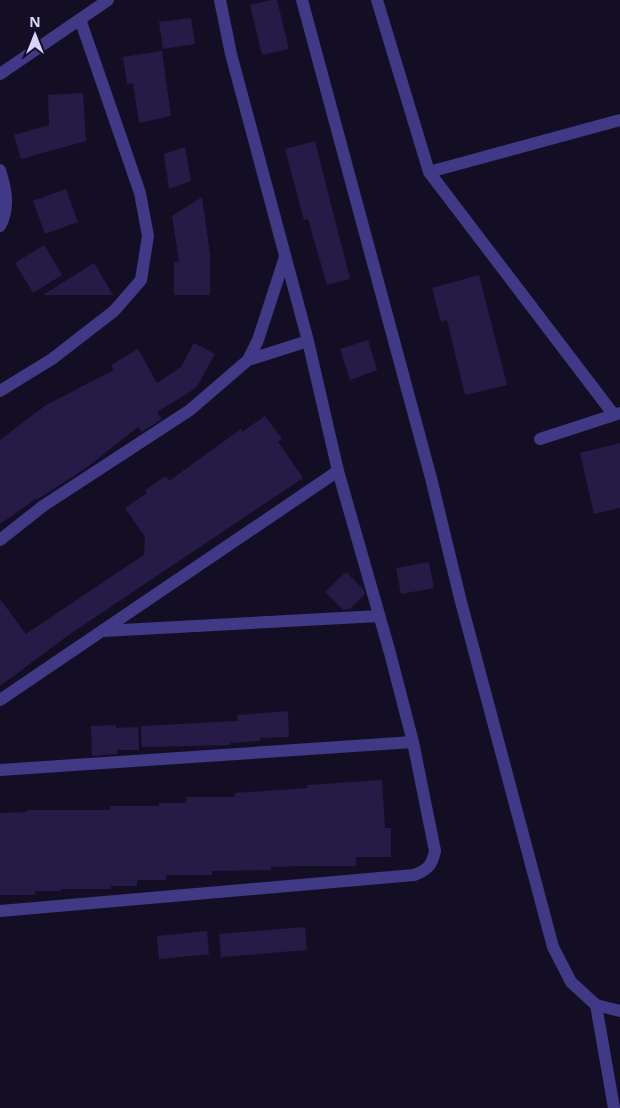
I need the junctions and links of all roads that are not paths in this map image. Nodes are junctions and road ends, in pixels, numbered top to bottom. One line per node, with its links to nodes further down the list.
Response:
1 (108, 0): 5 (street)
2 (220, 0): 11 (street)
3 (302, 0): 25 (street)
4 (377, 0): 9 (street)
5 (80, 19): 6 (street); 14 (street)
6 (0, 74)
7 (620, 120): 9 (street)
8 (0, 170): 10 (street)
9 (429, 172): 15 (street)
10 (0, 226)
11 (285, 257): 12 (street); 13 (street)
12 (308, 342): 13 (street); 17 (street)
13 (248, 360): 18 (street)
14 (0, 391)
15 (617, 414): 16 (street)
16 (540, 439)
17 (338, 472): 19 (street); 20 (street)
18 (0, 540)
19 (379, 616): 20 (street); 22 (street)
20 (103, 631): 21 (street)
21 (0, 700)
22 (413, 742): 23 (street); 24 (street)
23 (0, 770)
24 (0, 911)
25 (596, 1005): 26 (street); 27 (street)
26 (620, 1011)
27 (614, 1108)

